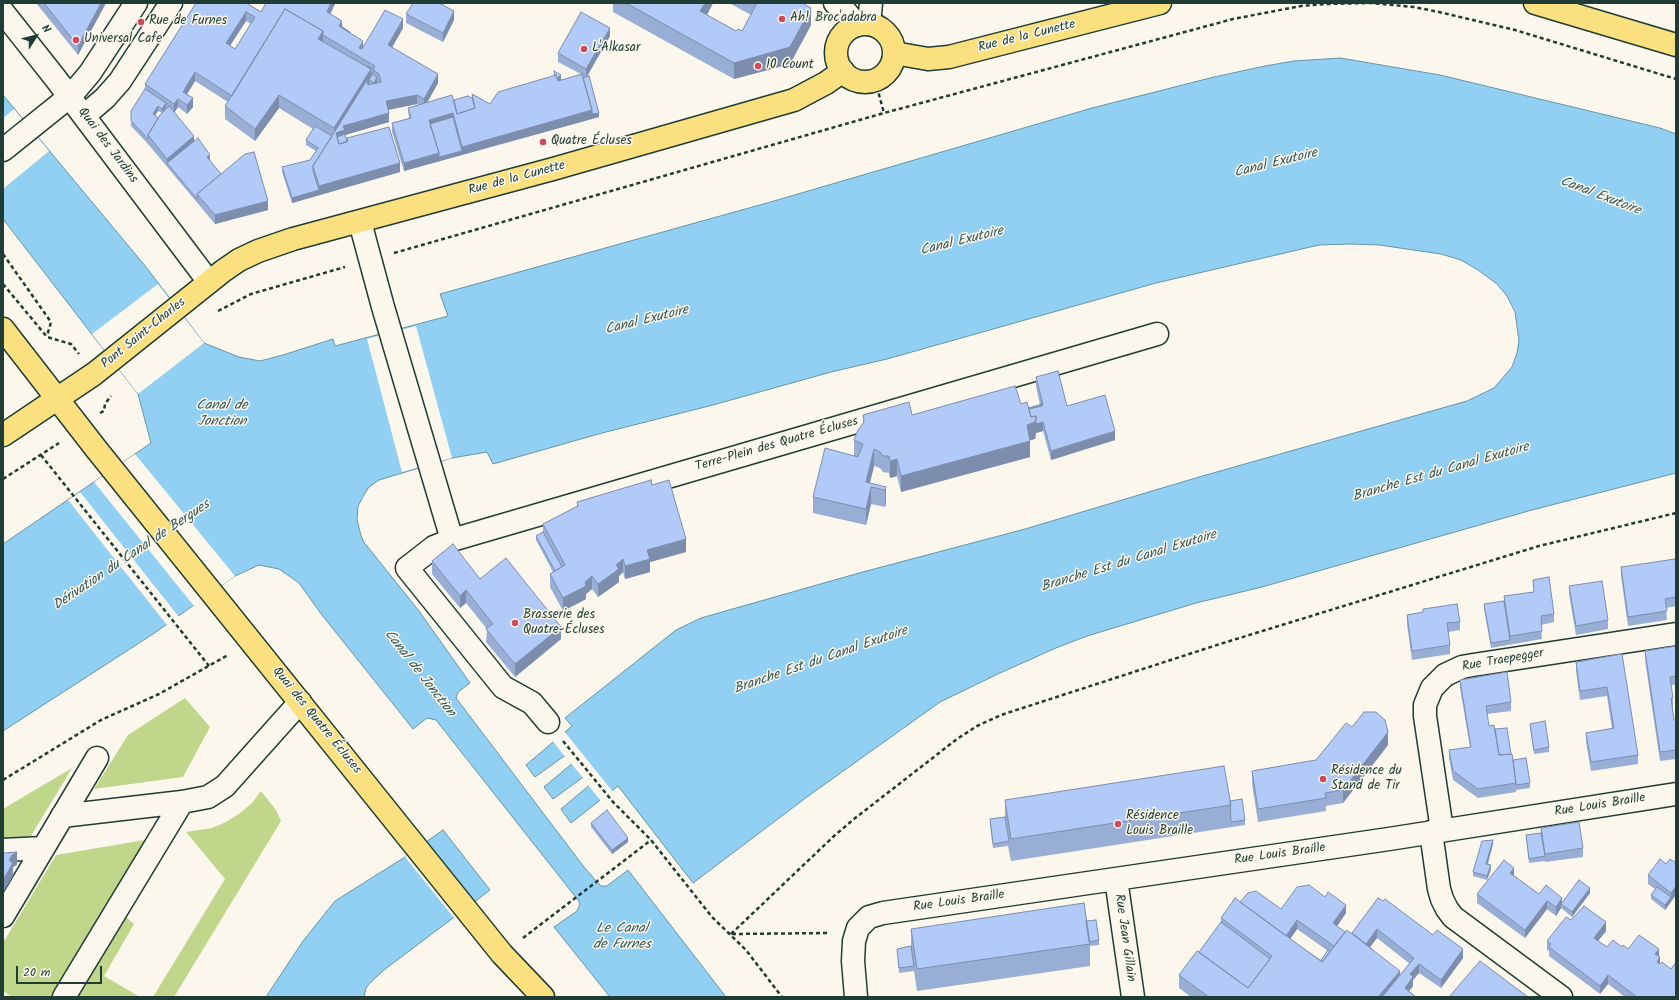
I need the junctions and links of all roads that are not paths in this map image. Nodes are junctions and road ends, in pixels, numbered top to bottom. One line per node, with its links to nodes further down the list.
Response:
1 (136, 3): 12 (street)
2 (171, 3): 13 (street)
3 (835, 3): 8 (street)
4 (871, 3): 8 (street)
5 (1160, 3): 10 (main road, Rue de la Cunette)
6 (1535, 3): 9 (main road)
7 (3, 12): 12 (street, Quai des Jardins)
8 (863, 24): 10 (main road); 11 (main road)
9 (1676, 45)
10 (894, 53): 11 (main road)
11 (843, 71): 15 (main road, Rue de la Cunette)
12 (69, 97): 13 (street, Quai des Jardins); 14 (street)
13 (84, 116): 16 (street, Quai des Jardins)
14 (3, 150)
15 (360, 222): 16 (main road, Rue de la Cunette); 21 (street)
16 (202, 287): 19 (main road, Pont Saint-Charles)
17 (3, 329): 19 (main road)
18 (1157, 334): 21 (street, Terre-Plein des Quatre Écluses)
19 (58, 400): 20 (main road, Pont Saint-Charles); 23 (main road, Quai des Quatre Écluses)
20 (3, 435)
21 (452, 540): 24 (street, Terre-Plein des Quatre Écluses)
22 (1676, 634): 29 (street, Rue Traepegger)
23 (300, 702): 27 (street); 34 (main road, Quai des Quatre Écluses)
24 (548, 722)
25 (96, 758): 28 (street)
26 (1676, 794): 29 (street, Rue Louis Braille)
27 (182, 802): 28 (street); 35 (street)
28 (62, 816): 30 (street)
29 (1436, 831): 32 (street, Rue Louis Braille); 40 (street, Rue Traepegger)
30 (43, 848): 31 (street); 33 (street)
31 (3, 850)
32 (1116, 879): 38 (street, Rue Louis Braille); 39 (street, Rue Jean Gillain)
33 (3, 916)
34 (502, 954): 36 (main road); 37 (main road)
35 (64, 997)
36 (529, 997)
37 (543, 997)
38 (856, 997)
39 (1133, 997)
40 (1561, 997)

